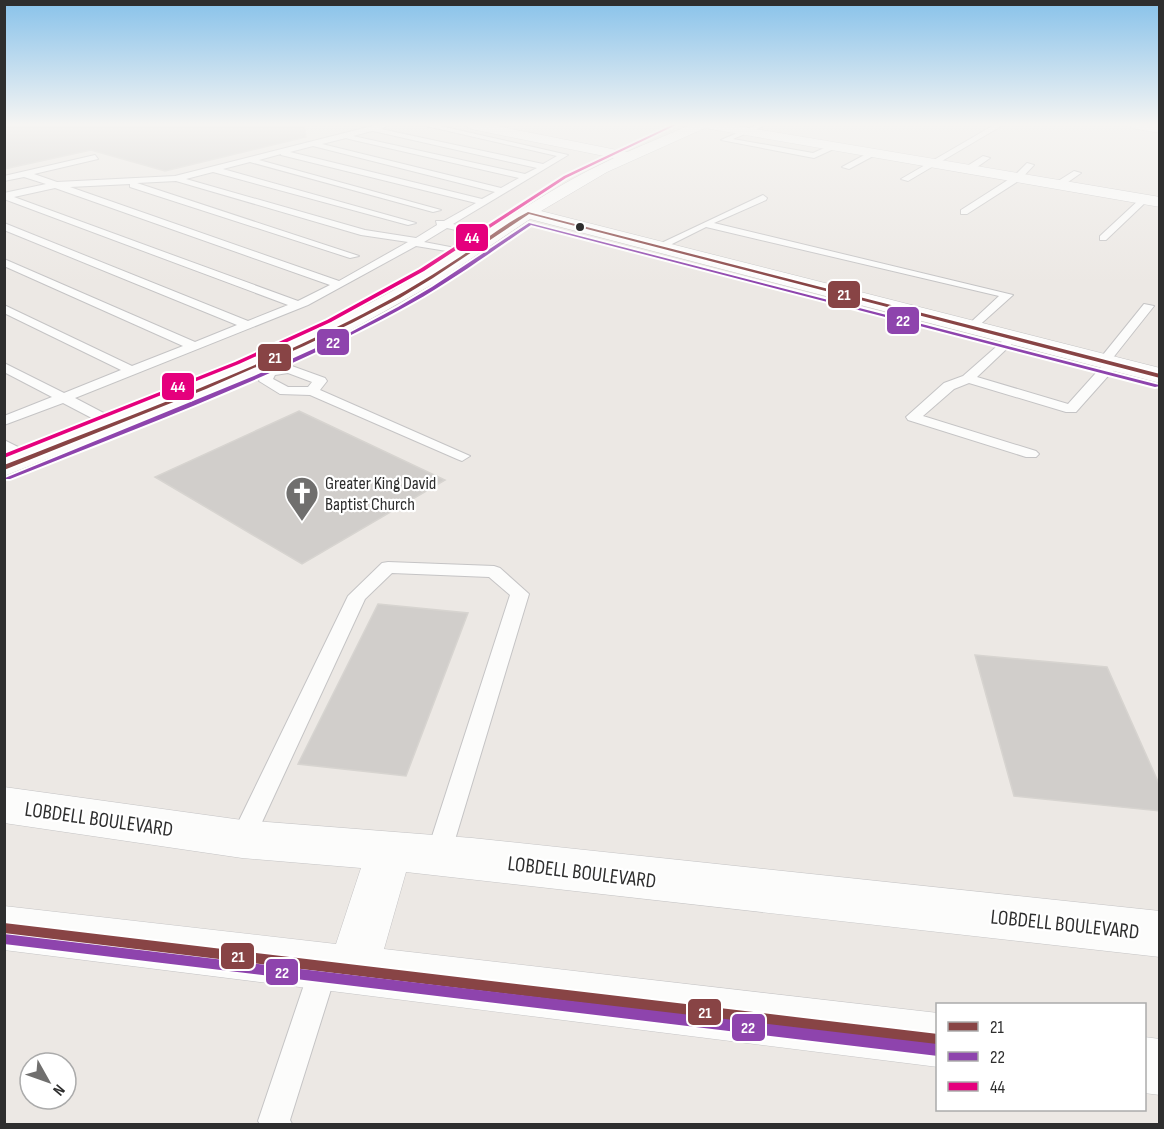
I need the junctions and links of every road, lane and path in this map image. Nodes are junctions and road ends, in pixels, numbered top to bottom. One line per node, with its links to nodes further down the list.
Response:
1 (36, 178): 12 (lane)
2 (175, 178): 11 (lane); 29 (lane)
3 (245, 178): 25 (lane)
4 (316, 178): 21 (lane)
5 (385, 178): 18 (lane)
6 (449, 178): 14 (lane)
7 (525, 178): 14 (lane)
8 (588, 178): 23 (street)
9 (1017, 178): 13 (street); 22 (lane)
10 (1070, 178): 13 (lane)
11 (122, 181): 12 (lane); 35 (lane)
12 (54, 184): 15 (lane); 38 (lane)
13 (1058, 185): 17 (street)
14 (503, 191): 18 (lane)
15 (5, 196): 39 (lane)
16 (762, 198): 27 (lane)
17 (1152, 201): 31 (lane)
18 (483, 202): 19 (lane); 26 (lane)
19 (459, 205)
20 (447, 207): 21 (lane)
21 (436, 210): 25 (lane)
22 (964, 212)
23 (528, 213): 30 (street); 33 (street)
24 (429, 220): 26 (lane)
25 (411, 223): 29 (lane)
26 (446, 224): 30 (lane); 32 (lane)
27 (705, 224): 33 (lane); 43 (lane)
28 (4, 226): 42 (lane)
29 (387, 235): 32 (lane); 35 (lane)
30 (493, 237): 34 (street)
31 (1103, 238)
32 (417, 242): 34 (lane); 37 (lane)
33 (660, 246): 43 (street)
34 (467, 254): 48 (street)
35 (354, 256): 37 (lane)
36 (4, 262): 45 (lane)
37 (376, 265): 38 (lane)
38 (340, 285): 39 (lane)
39 (298, 305): 42 (lane)
40 (1148, 306): 46 (lane)
41 (4, 308): 49 (lane)
42 (248, 325): 45 (lane)
43 (974, 326): 44 (street)
44 (1013, 336): 46 (street); 51 (lane)
45 (194, 346): 49 (lane)
46 (1108, 362): 50 (street); 51 (lane)
47 (4, 367): 53 (lane)
48 (262, 368): 52 (lane); 52 (lane); 55 (street)
49 (132, 371): 53 (lane)
50 (1160, 376)
51 (968, 379): 57 (lane)
52 (312, 391): 58 (lane)
53 (62, 399): 54 (lane); 55 (lane)
54 (4, 421)
55 (112, 423): 59 (street)
56 (4, 444): 59 (lane)
57 (1031, 454)
58 (462, 456)
59 (29, 458): 60 (street)
60 (4, 468)
61 (4, 805): 62 (street, LOBDELL BOULEVARD)
62 (242, 839): 63 (street, LOBDELL BOULEVARD); 64 (lane)
63 (389, 852): 64 (street, LOBDELL BOULEVARD); 67 (street)
64 (439, 855): 66 (street, LOBDELL BOULEVARD)
65 (4, 928): 67 (street)
66 (1160, 934)
67 (339, 967): 68 (street); 69 (lane)
68 (936, 1040)
69 (276, 1125)

